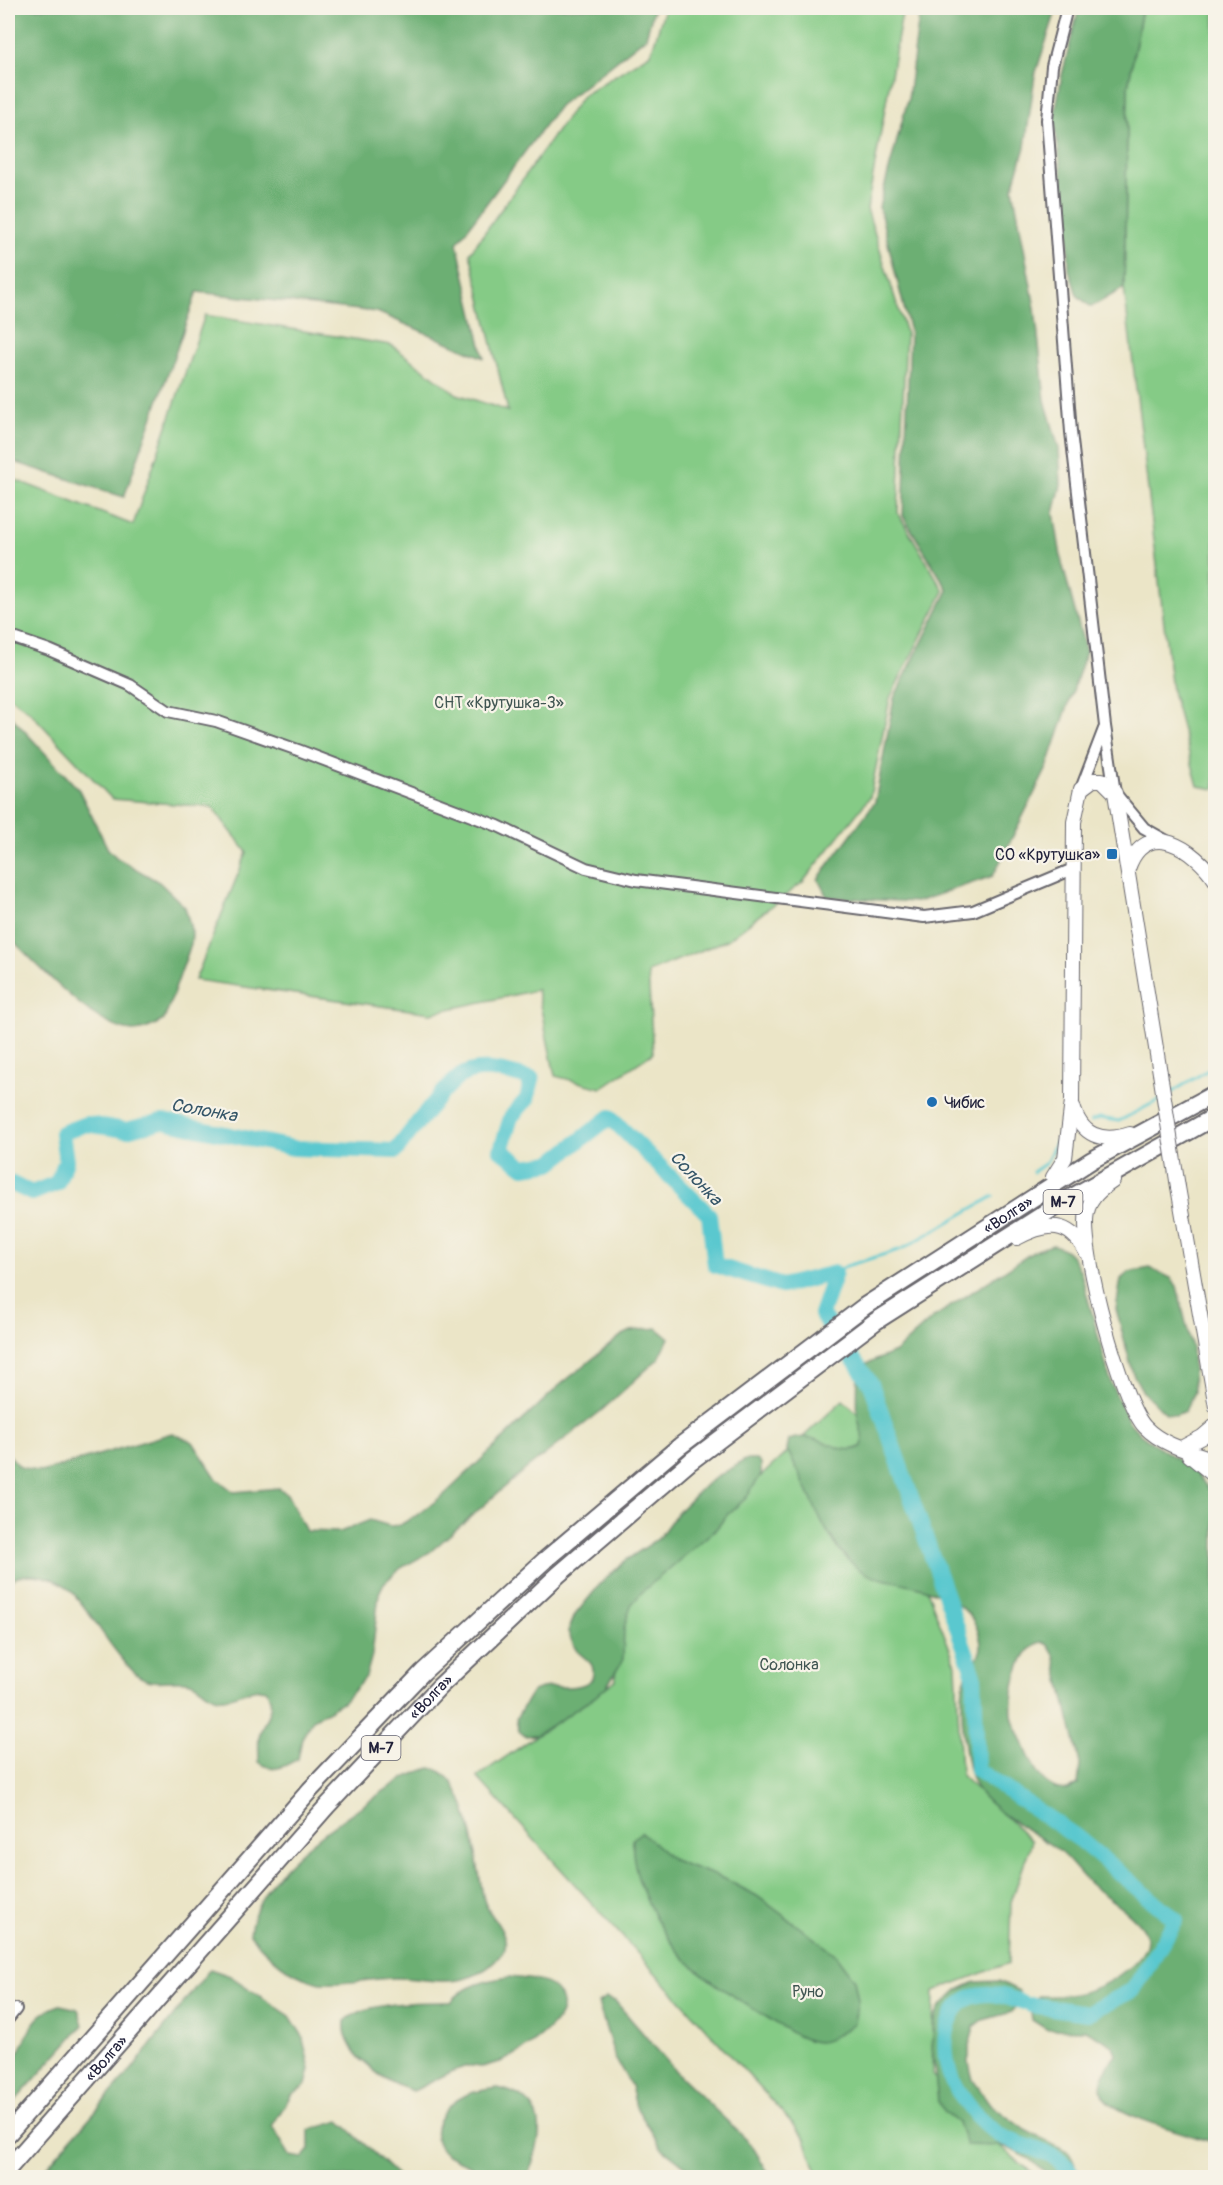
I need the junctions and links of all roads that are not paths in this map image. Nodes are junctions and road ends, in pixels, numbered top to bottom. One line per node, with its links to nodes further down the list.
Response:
1 (1067, 8): 3 (street)
2 (8, 636): 7 (street)
3 (1105, 726): 4 (street); 5 (street)
4 (1081, 789): 5 (main road); 7 (main road)
5 (1115, 793): 6 (street); 8 (main road)
6 (1167, 842): 8 (main road); 9 (main road)
7 (1072, 870): 11 (main road)
8 (1128, 871): 19 (main road, bridge)
9 (1215, 881)
10 (1215, 1093): 13 (highway, «Волга» / М-7)
11 (1072, 1101): 13 (main road); 15 (main road)
12 (1215, 1116): 14 (highway, «Волга» / М-7)
13 (1130, 1135): 15 (main road); 16 (highway, «Волга» / М-7)
14 (1147, 1154): 17 (highway, «Волга» / М-7); 18 (main road)
15 (1053, 1177): 16 (main road)
16 (1014, 1208): 26 (highway, «Волга» / М-7)
17 (982, 1254): 18 (main road); 27 (highway, «Волга» / М-7)
18 (1087, 1254): 21 (main road)
19 (1215, 1407)
20 (1215, 1425): 21 (main road)
21 (1181, 1448): 22 (main road); 23 (main road)
22 (1215, 1460)
23 (1215, 1477)
24 (16, 2009): 25 (street)
25 (8, 2019)
26 (8, 2134)
27 (8, 2169)

